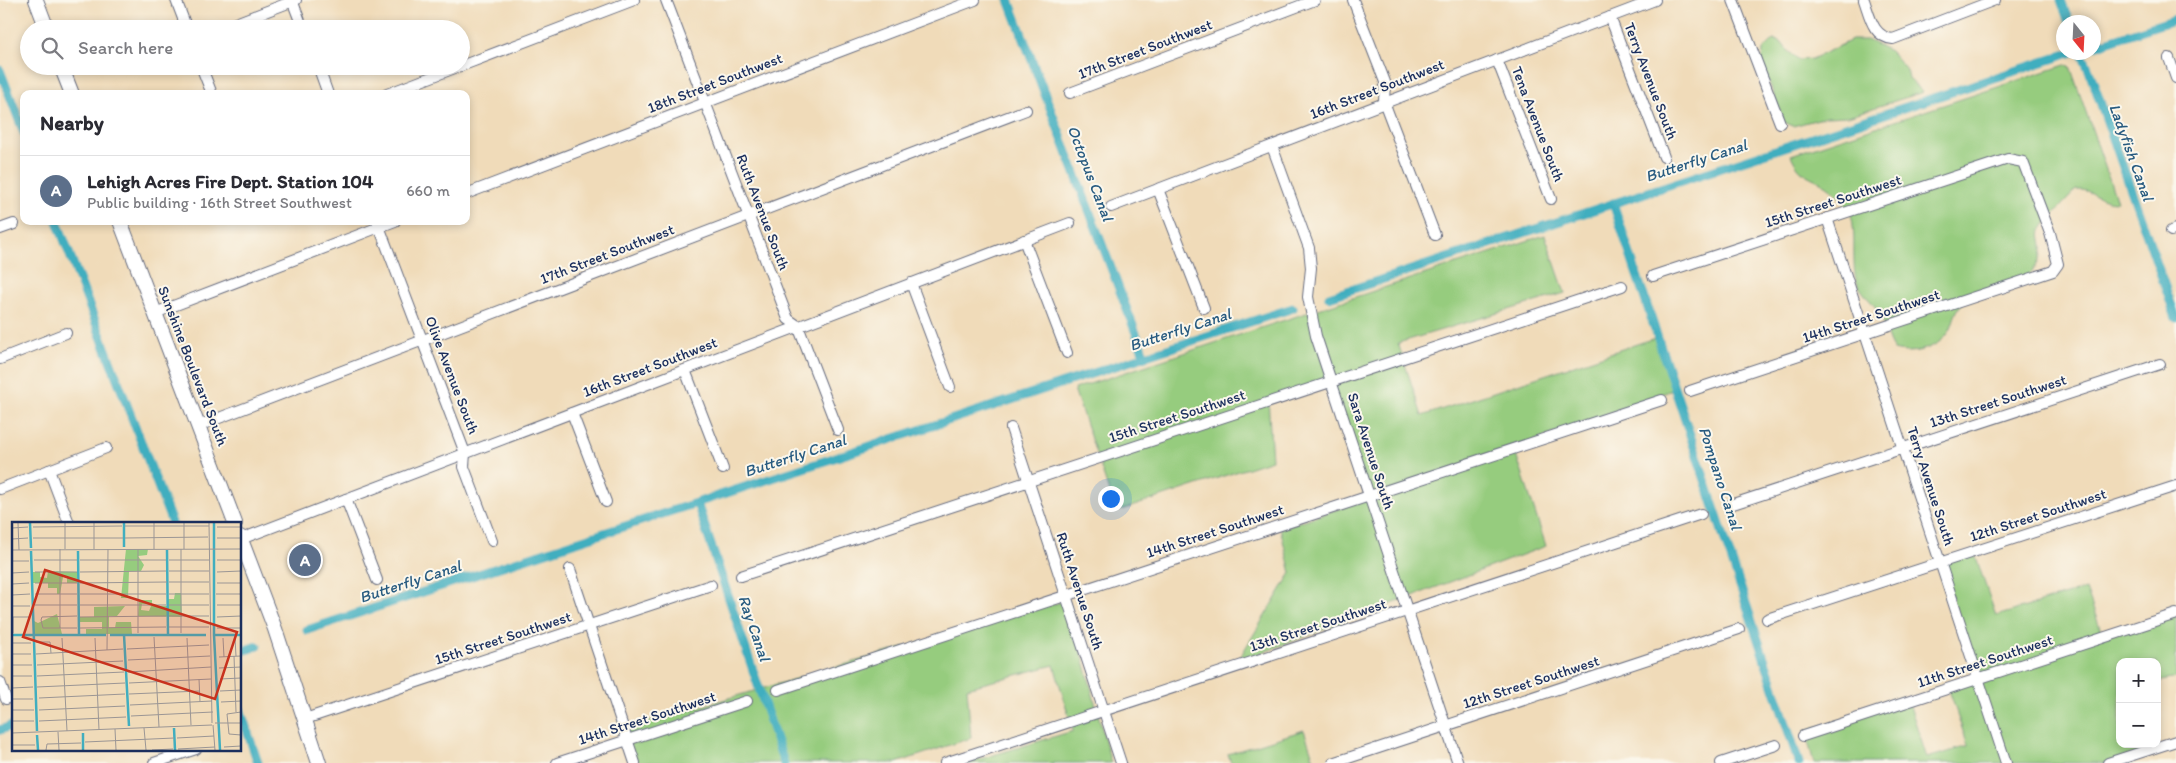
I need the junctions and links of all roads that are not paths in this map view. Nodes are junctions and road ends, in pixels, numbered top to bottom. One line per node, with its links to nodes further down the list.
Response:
1 (36, 0): 14 (street)
2 (176, 0): 15 (street)
3 (294, 0): 16 (street); 17 (street)
4 (634, 0): 20 (street)
5 (666, 0): 32 (street, Ruth Avenue South)
6 (974, 0): 32 (street, 18th Street Southwest)
7 (1315, 0): 30 (street, 17th Street Southwest)
8 (1353, 0): 31 (street)
9 (1655, 0): 13 (street, 16th Street Southwest)
10 (1734, 0): 34 (street)
11 (1864, 0): 12 (street)
12 (1995, 0)
13 (1610, 17): 19 (street, 16th Street Southwest); 36 (street, Terry Avenue South)
14 (44, 20)
15 (184, 20)
16 (243, 20)
17 (300, 20)
18 (2169, 58): 25 (street)
19 (1497, 60): 31 (street, 16th Street Southwest); 39 (street, Tena Avenue South)
20 (470, 62)
21 (65, 75): 26 (street)
22 (205, 75): 27 (street)
23 (321, 75): 28 (street)
24 (437, 75): 29 (street)
25 (2176, 78)
26 (70, 90)
27 (210, 90)
28 (327, 90)
29 (397, 90)
30 (1070, 94)
31 (1384, 102): 35 (street, 16th Street Southwest); 49 (street)
32 (705, 103): 38 (street, 18th Street Southwest); 41 (street, Ruth Avenue South)
33 (1026, 110): 41 (street, 17th Street Southwest)
34 (1780, 124)
35 (1272, 146): 37 (street, 16th Street Southwest); 65 (street, Sara Avenue South)
36 (1664, 156)
37 (1158, 189): 40 (street, 16th Street Southwest); 55 (street)
38 (470, 192)
39 (1551, 199)
40 (1111, 207)
41 (748, 216): 57 (street, Ruth Avenue South); 60 (street, 17th Street Southwest)
42 (1828, 218): 51 (street, 15th Street Southwest); 52 (street, 15th Street Southwest); 59 (street, Terry Avenue South)
43 (1070, 223): 50 (street, 16th Street Southwest)
44 (14, 224): 48 (street)
45 (122, 225): 56 (street, Sunshine Boulevard South)
46 (375, 225): 56 (street)
47 (378, 225): 60 (street, Olive Avenue South)
48 (0, 229)
49 (1435, 235)
50 (1024, 240): 53 (street, 16th Street Southwest); 61 (street)
51 (2058, 264): 59 (street, 14th Street Southwest)
52 (1652, 276)
53 (911, 283): 57 (street, 16th Street Southwest); 66 (street)
54 (1622, 286): 65 (street, 15th Street Southwest)
55 (1204, 308)
56 (155, 313): 70 (street, Sunshine Boulevard South)
57 (798, 326): 64 (street, 16th Street Southwest); 72 (street, Ruth Avenue South)
58 (66, 333): 62 (street)
59 (1865, 333): 67 (street, 14th Street Southwest); 74 (street, Terry Avenue South)
60 (422, 340): 70 (street, 17th Street Southwest); 75 (street, Olive Avenue South)
61 (1067, 353)
62 (0, 359)
63 (2160, 364): 74 (street, 13th Street Southwest)
64 (685, 370): 69 (street, 16th Street Southwest); 76 (street)
65 (1332, 382): 78 (street, 15th Street Southwest); 81 (street, Sara Avenue South)
66 (950, 387)
67 (1690, 391)
68 (1662, 400): 81 (street, 14th Street Southwest)
69 (572, 413): 75 (street, 16th Street Southwest); 83 (street)
70 (198, 426): 87 (street, Sunshine Boulevard South)
71 (1011, 428): 78 (street, Ruth Avenue South)
72 (838, 430)
73 (106, 448): 77 (street)
74 (1903, 448): 84 (street, 13th Street Southwest); 91 (street, Terry Avenue South)
75 (465, 453): 82 (street, 16th Street Southwest); 90 (street, Olive Avenue South)
76 (723, 469)
77 (48, 470): 80 (street); 86 (street)
78 (1028, 481): 93 (street, 15th Street Southwest); 96 (street, Ruth Avenue South)
79 (2176, 486): 91 (street, 12th Street Southwest)
80 (0, 489)
81 (1370, 496): 96 (street, 14th Street Southwest); 97 (street, Sara Avenue South)
82 (346, 499): 88 (street, 16th Street Southwest); 94 (street)
83 (606, 502)
84 (1730, 505)
85 (1701, 514): 97 (street, 13th Street Southwest)
86 (69, 522)
87 (235, 522)
88 (241, 538)
89 (241, 541): 108 (street)
90 (492, 541)
91 (1941, 563): 99 (street, 12th Street Southwest); 102 (street, Terry Avenue South)
92 (570, 569): 100 (street)
93 (741, 576)
94 (377, 580)
95 (711, 585): 100 (street, 15th Street Southwest)
96 (1065, 596): 104 (street, 14th Street Southwest); 107 (street, Ruth Avenue South)
97 (1407, 611): 107 (street, 13th Street Southwest); 109 (street, Sara Avenue South)
98 (2176, 614): 102 (street, 11th Street Southwest)
99 (1767, 620)
100 (589, 625): 108 (street, 15th Street Southwest); 111 (street)
101 (1739, 629): 109 (street, 12th Street Southwest)
102 (1978, 678): 110 (street, 11th Street Southwest); 124 (street, Terry Avenue South)
103 (0, 682): 105 (street)
104 (778, 690)
105 (6, 699)
106 (747, 701): 111 (street, 14th Street Southwest)
107 (1104, 711): 119 (street, 13th Street Southwest); 120 (street, Ruth Avenue South)
108 (305, 719): 116 (street)
109 (1445, 726): 121 (street, 12th Street Southwest); 122 (street, Sara Avenue South)
110 (1803, 736)
111 (627, 740): 117 (street, 14th Street Southwest); 118 (street)
112 (2176, 741): 125 (street)
113 (1776, 745): 123 (street)
114 (193, 750): 115 (street)
115 (154, 763)
116 (319, 763)
117 (557, 763)
118 (635, 763)
119 (944, 763)
120 (1121, 763)
121 (1333, 763)
122 (1458, 763)
123 (1721, 763)
124 (2006, 763)
125 (2108, 763)

